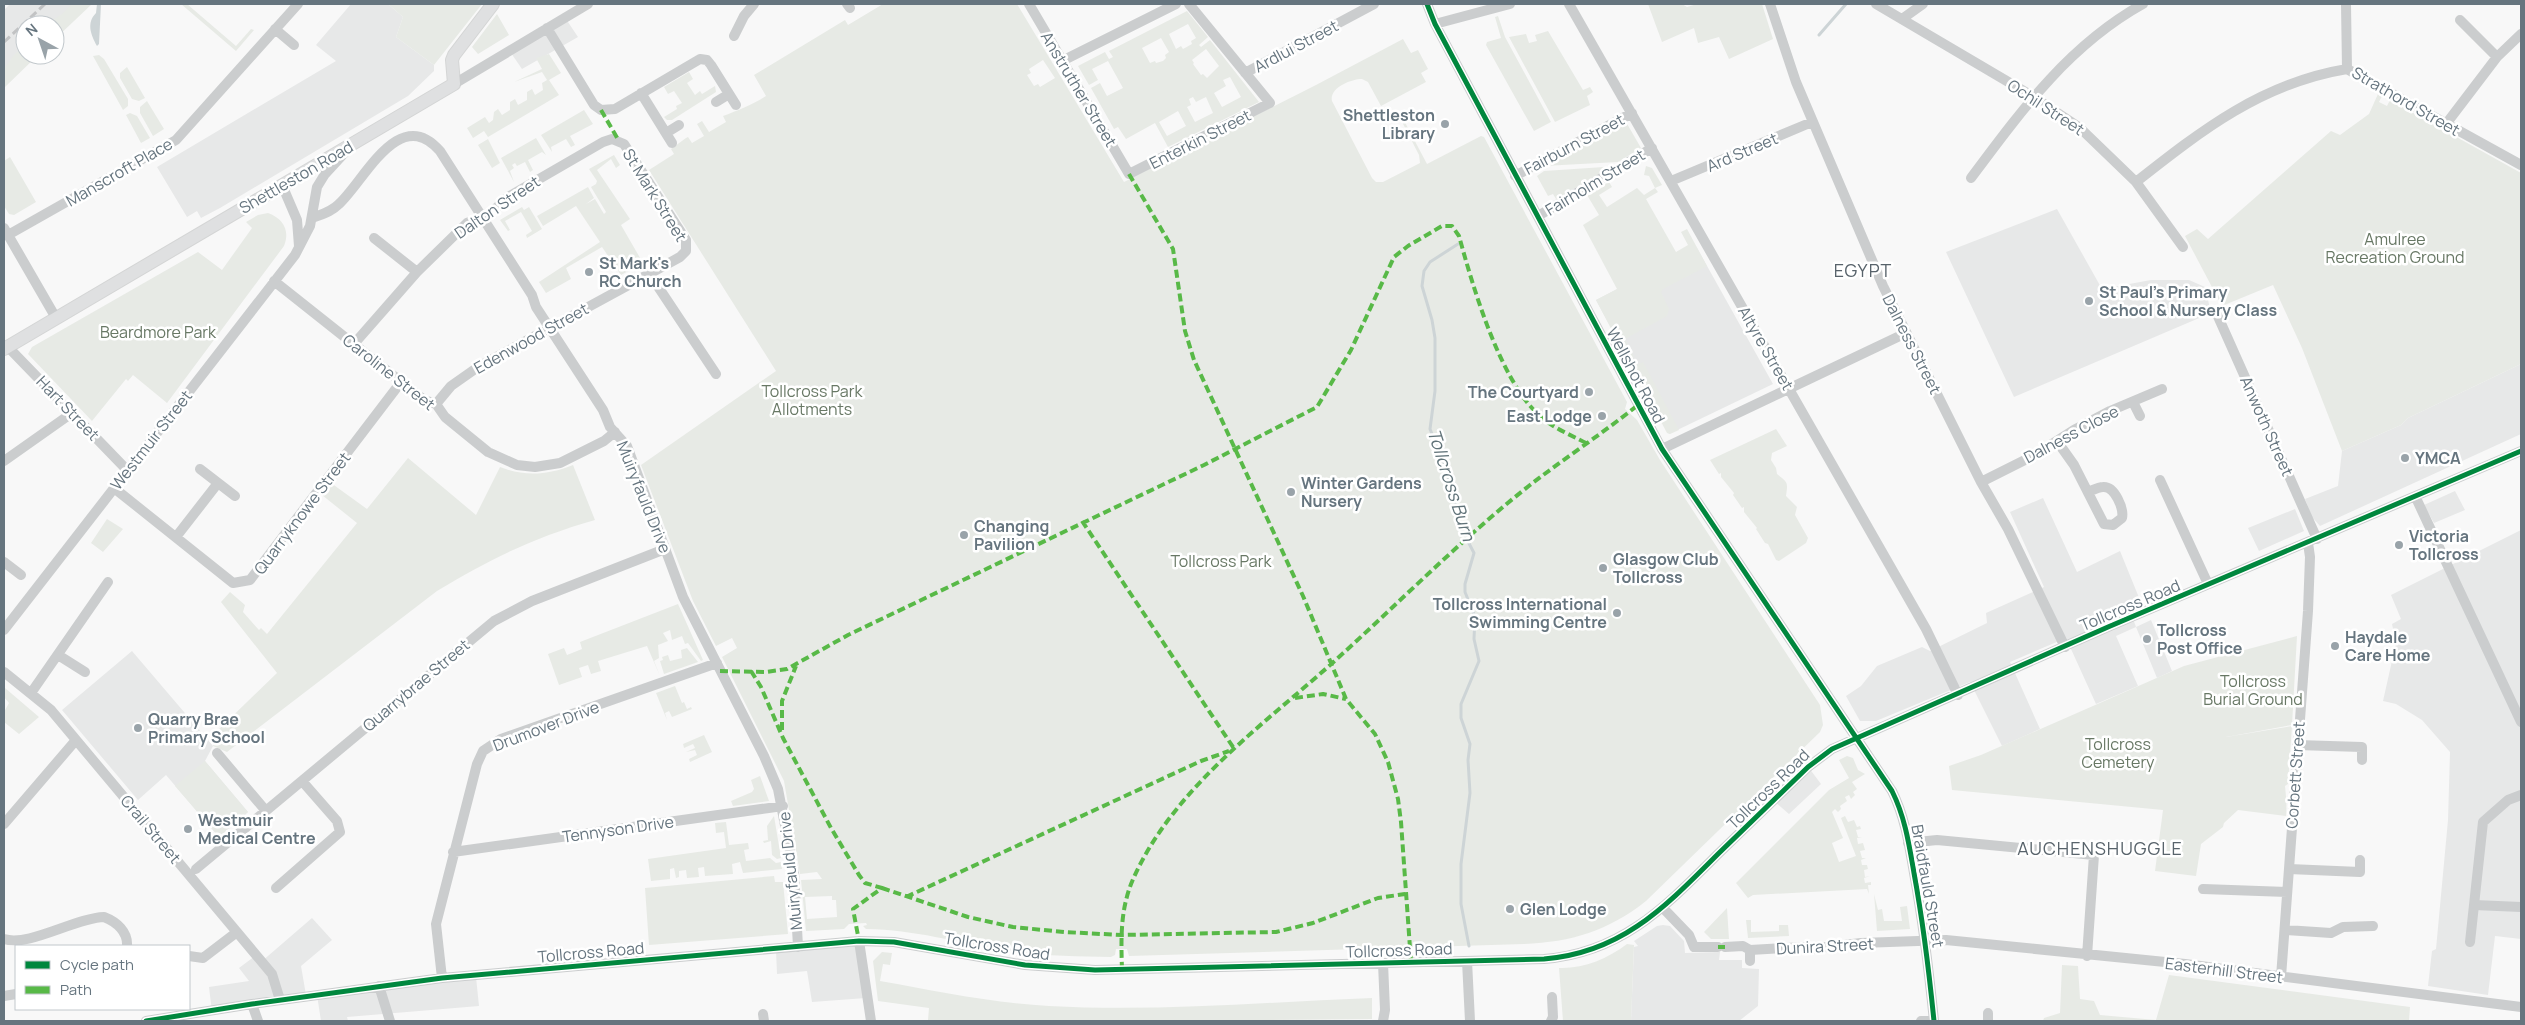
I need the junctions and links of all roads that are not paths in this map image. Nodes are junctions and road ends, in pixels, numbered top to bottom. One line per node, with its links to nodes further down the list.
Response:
1 (298, 4): 21 (street, Manscroft Place)
2 (493, 4): 29 (main road)
3 (588, 4): 20 (street, Shettleston Road)
4 (754, 4): 23 (street)
5 (1029, 4): 26 (street, Anstruther Street)
6 (1176, 4): 26 (street)
7 (1190, 4): 28 (street)
8 (1374, 4): 28 (street, Ardlui Street)
9 (1427, 4): 19 (street, Wellshot Road)
10 (1510, 4): 19 (street)
11 (1569, 4): 35 (street, Altyre Street)
12 (1770, 4): 36 (street, Dalness Street)
13 (1876, 4): 17 (street, Ochil Street)
14 (1923, 4): 17 (street)
15 (2143, 4): 32 (street)
16 (2346, 4): 27 (street, Strathord Street)
17 (1902, 19): 32 (street, Ochil Street)
18 (2460, 20): 25 (street)
19 (1435, 24): 46 (street, Wellshot Road)
20 (546, 28): 29 (street, Shettleston Road); 30 (street)
21 (275, 29): 24 (street); 54 (street, Manscroft Place)
22 (2521, 34): 25 (street)
23 (734, 36)
24 (294, 45)
25 (2497, 57): 37 (street)
26 (1062, 60): 45 (street, Anstruther Street)
27 (2347, 69): 37 (street, Strathord Street); 49 (street)
28 (1245, 73): 45 (street, Enterkin Street)
29 (454, 84): 41 (main road, Shettleston Road)
30 (642, 93): 31 (street); 39 (street)
31 (729, 94): 33 (street); 34 (street)
32 (2032, 96): 47 (street); 49 (street, Ochil Street)
33 (716, 102)
34 (736, 105)
35 (1632, 113): 43 (street, Altyre Street); 46 (street, Fairburn Street)
36 (1812, 122): 48 (street, Ard Street); 65 (street, Dalness Street)
37 (2446, 124): 44 (street, Strathord Street)
38 (679, 125): 39 (street)
39 (666, 133): 42 (street)
40 (619, 141): 52 (street, Dalton Street); 58 (street, St Mark Street)
41 (355, 142): 50 (main road, Shettleston Road); 53 (street, Westmuir Street)
42 (672, 143)
43 (1652, 148): 48 (street, Altyre Street); 51 (street, Fairholm Street)
44 (2521, 165)
45 (1129, 174)
46 (1515, 176): 51 (street, Wellshot Road)
47 (1971, 178)
48 (1671, 181): 70 (street, Altyre Street)
49 (2136, 182): 56 (street, Ochil Street)
50 (282, 185): 57 (street); 63 (main road, Shettleston Road)
51 (1538, 216): 78 (street, Wellshot Road)
52 (482, 217): 53 (street, Muiryfauld Drive); 59 (street, Dalton Street); 64 (street, Muiryfauld Drive)
53 (312, 218): 57 (street, Westmuir Street)
54 (6, 231): 63 (street)
55 (374, 238): 59 (street)
56 (2183, 248)
57 (299, 250): 61 (street, Westmuir Street)
58 (686, 251): 60 (street, Edenwood Street)
59 (417, 272): 66 (street, Dalton Street)
60 (650, 273): 64 (street, Edenwood Street); 68 (street)
61 (274, 281): 66 (street, Caroline Street); 82 (street, Westmuir Street)
62 (2216, 312): 91 (street, Anwoth Street)
63 (56, 318): 67 (main road, Shettleston Road)
64 (550, 327): 73 (street, Edenwood Street); 76 (street, Muiryfauld Drive)
65 (1906, 333): 70 (street); 84 (street, Dalness Street)
66 (354, 345): 69 (street, Caroline Street)
67 (6, 348): 74 (street, Hart Street)
68 (716, 374)
69 (401, 382): 73 (street, Caroline Street); 90 (street, Quarryknowe Street)
70 (1789, 388): 78 (street); 104 (street, Altyre Street)
71 (2162, 389): 72 (street, Dalness Close)
72 (2133, 402): 75 (street); 77 (street, Dalness Close)
73 (436, 404): 76 (street, Caroline Street)
74 (72, 412): 80 (street); 82 (street, Hart Street)
75 (2140, 416)
76 (615, 432): 92 (street, Muiryfauld Drive)
77 (2057, 441): 84 (street, Dalness Close); 87 (street)
78 (1662, 449): 106 (street, Wellshot Road)
79 (2521, 452): 89 (street, Tollcross Road)
80 (4, 461)
81 (200, 469): 85 (street)
82 (128, 470): 86 (street, Westmuir Street)
83 (2160, 480): 96 (street)
84 (1981, 482): 98 (street, Dalness Street)
85 (218, 483): 88 (street); 90 (street)
86 (114, 488): 90 (street, Quarryknowe Street); 97 (street, Westmuir Street)
87 (2088, 492)
88 (235, 496)
89 (2416, 498): 91 (street, Tollcross Road); 105 (street)
90 (176, 537)
91 (2312, 541): 96 (street, Tollcross Road); 108 (street, Corbett Street)
92 (665, 549): 100 (street, Muiryfauld Drive); 111 (street, Quarrybrae Street)
93 (4, 562): 94 (street)
94 (21, 575)
95 (108, 582): 99 (street)
96 (2208, 584): 98 (street, Tollcross Road)
97 (4, 630)
98 (2065, 647): 104 (street, Tollcross Road)
99 (58, 654): 102 (street); 103 (street)
100 (716, 664): 113 (street, Muiryfauld Drive); 117 (street, Drumover Drive)
101 (4, 672): 103 (street, Crail Street)
102 (85, 672)
103 (31, 693): 107 (street, Crail Street)
104 (1958, 695): 106 (street, Tollcross Road)
105 (2521, 722)
106 (1856, 738): 116 (street, Braidfauld Street); 126 (street, Tollcross Road)
107 (76, 740): 115 (street); 129 (street, Crail Street)
108 (2297, 745): 110 (street); 119 (street, Corbett Street)
109 (217, 753): 114 (street)
110 (2362, 760)
111 (302, 781): 114 (street, Quarrybrae Street); 121 (street)
112 (2521, 795): 124 (street)
113 (783, 806): 117 (street, Tennyson Drive); 135 (street, Muiryfauld Drive)
114 (266, 811): 120 (street, Quarrybrae Street)
115 (4, 824)
116 (1908, 843): 132 (street, Braidfauld Street); 138 (street)
117 (453, 852): 143 (street, Drumover Drive)
118 (2360, 860): 119 (street)
119 (2289, 868): 123 (street, Corbett Street)
120 (196, 869)
121 (276, 888)
122 (2203, 888): 123 (street)
123 (2287, 892): 128 (street, Corbett Street)
124 (2474, 905): 125 (street); 133 (street)
125 (2521, 907)
126 (1663, 908): 136 (street, Dunira Street); 139 (street, Tollcross Road)
127 (2373, 926): 128 (street)
128 (2285, 930): 142 (street, Corbett Street)
129 (237, 932): 137 (street); 146 (street, Crail Street)
130 (4, 939): 134 (street)
131 (859, 941): 135 (street, Tollcross Road); 141 (street, Tollcross Road); 152 (street)
132 (1926, 941): 136 (street, Dunira Street); 138 (street, Easterhill Street); 157 (street, Braidfauld Street)
133 (2470, 942)
134 (127, 945)
135 (798, 947): 143 (street, Tollcross Road)
136 (1750, 950): 140 (street)
137 (190, 956)
138 (2087, 956): 142 (street, Easterhill Street)
139 (1467, 961): 141 (street, Tollcross Road); 154 (street)
140 (1750, 961)
141 (1382, 963): 153 (street)
142 (2282, 977): 148 (street, Easterhill Street)
143 (442, 978): 144 (street, Tollcross Road)
144 (379, 986): 146 (street, Tollcross Road); 151 (street)
145 (1552, 997): 155 (street)
146 (280, 1000): 147 (street, Tollcross Road)
147 (252, 1004): 149 (street, Tollcross Road); 150 (street)
148 (2521, 1008)
149 (146, 1021)
150 (258, 1021)
151 (390, 1021)
152 (871, 1021)
153 (1383, 1021)
154 (1470, 1021)
155 (1551, 1021)
156 (1921, 1021): 157 (street)
157 (1934, 1021)

